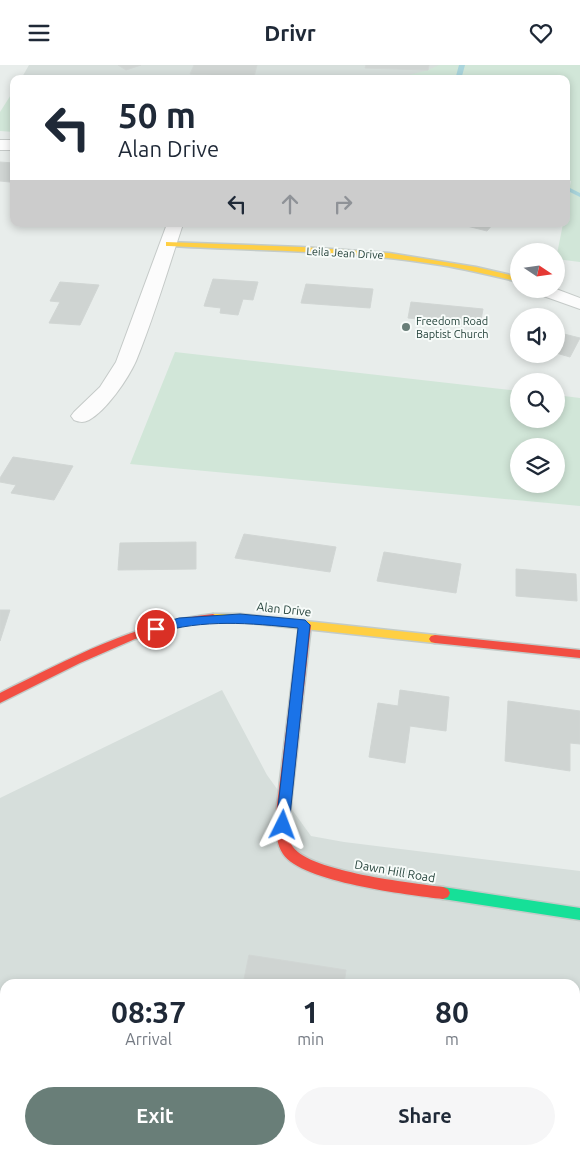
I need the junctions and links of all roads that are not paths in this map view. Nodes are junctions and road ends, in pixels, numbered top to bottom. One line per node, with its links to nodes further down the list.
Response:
1 (174, 227): 2 (street)
2 (169, 244): 3 (street, Leila Jean Drive); 6 (street)
3 (510, 277)
4 (564, 298): 5 (street)
5 (580, 304)
6 (81, 416)
7 (305, 625): 8 (street, Alan Drive); 9 (street, Alan Drive); 10 (street, Dawn Hill Road)
8 (580, 654)
9 (0, 699)
10 (580, 914)

